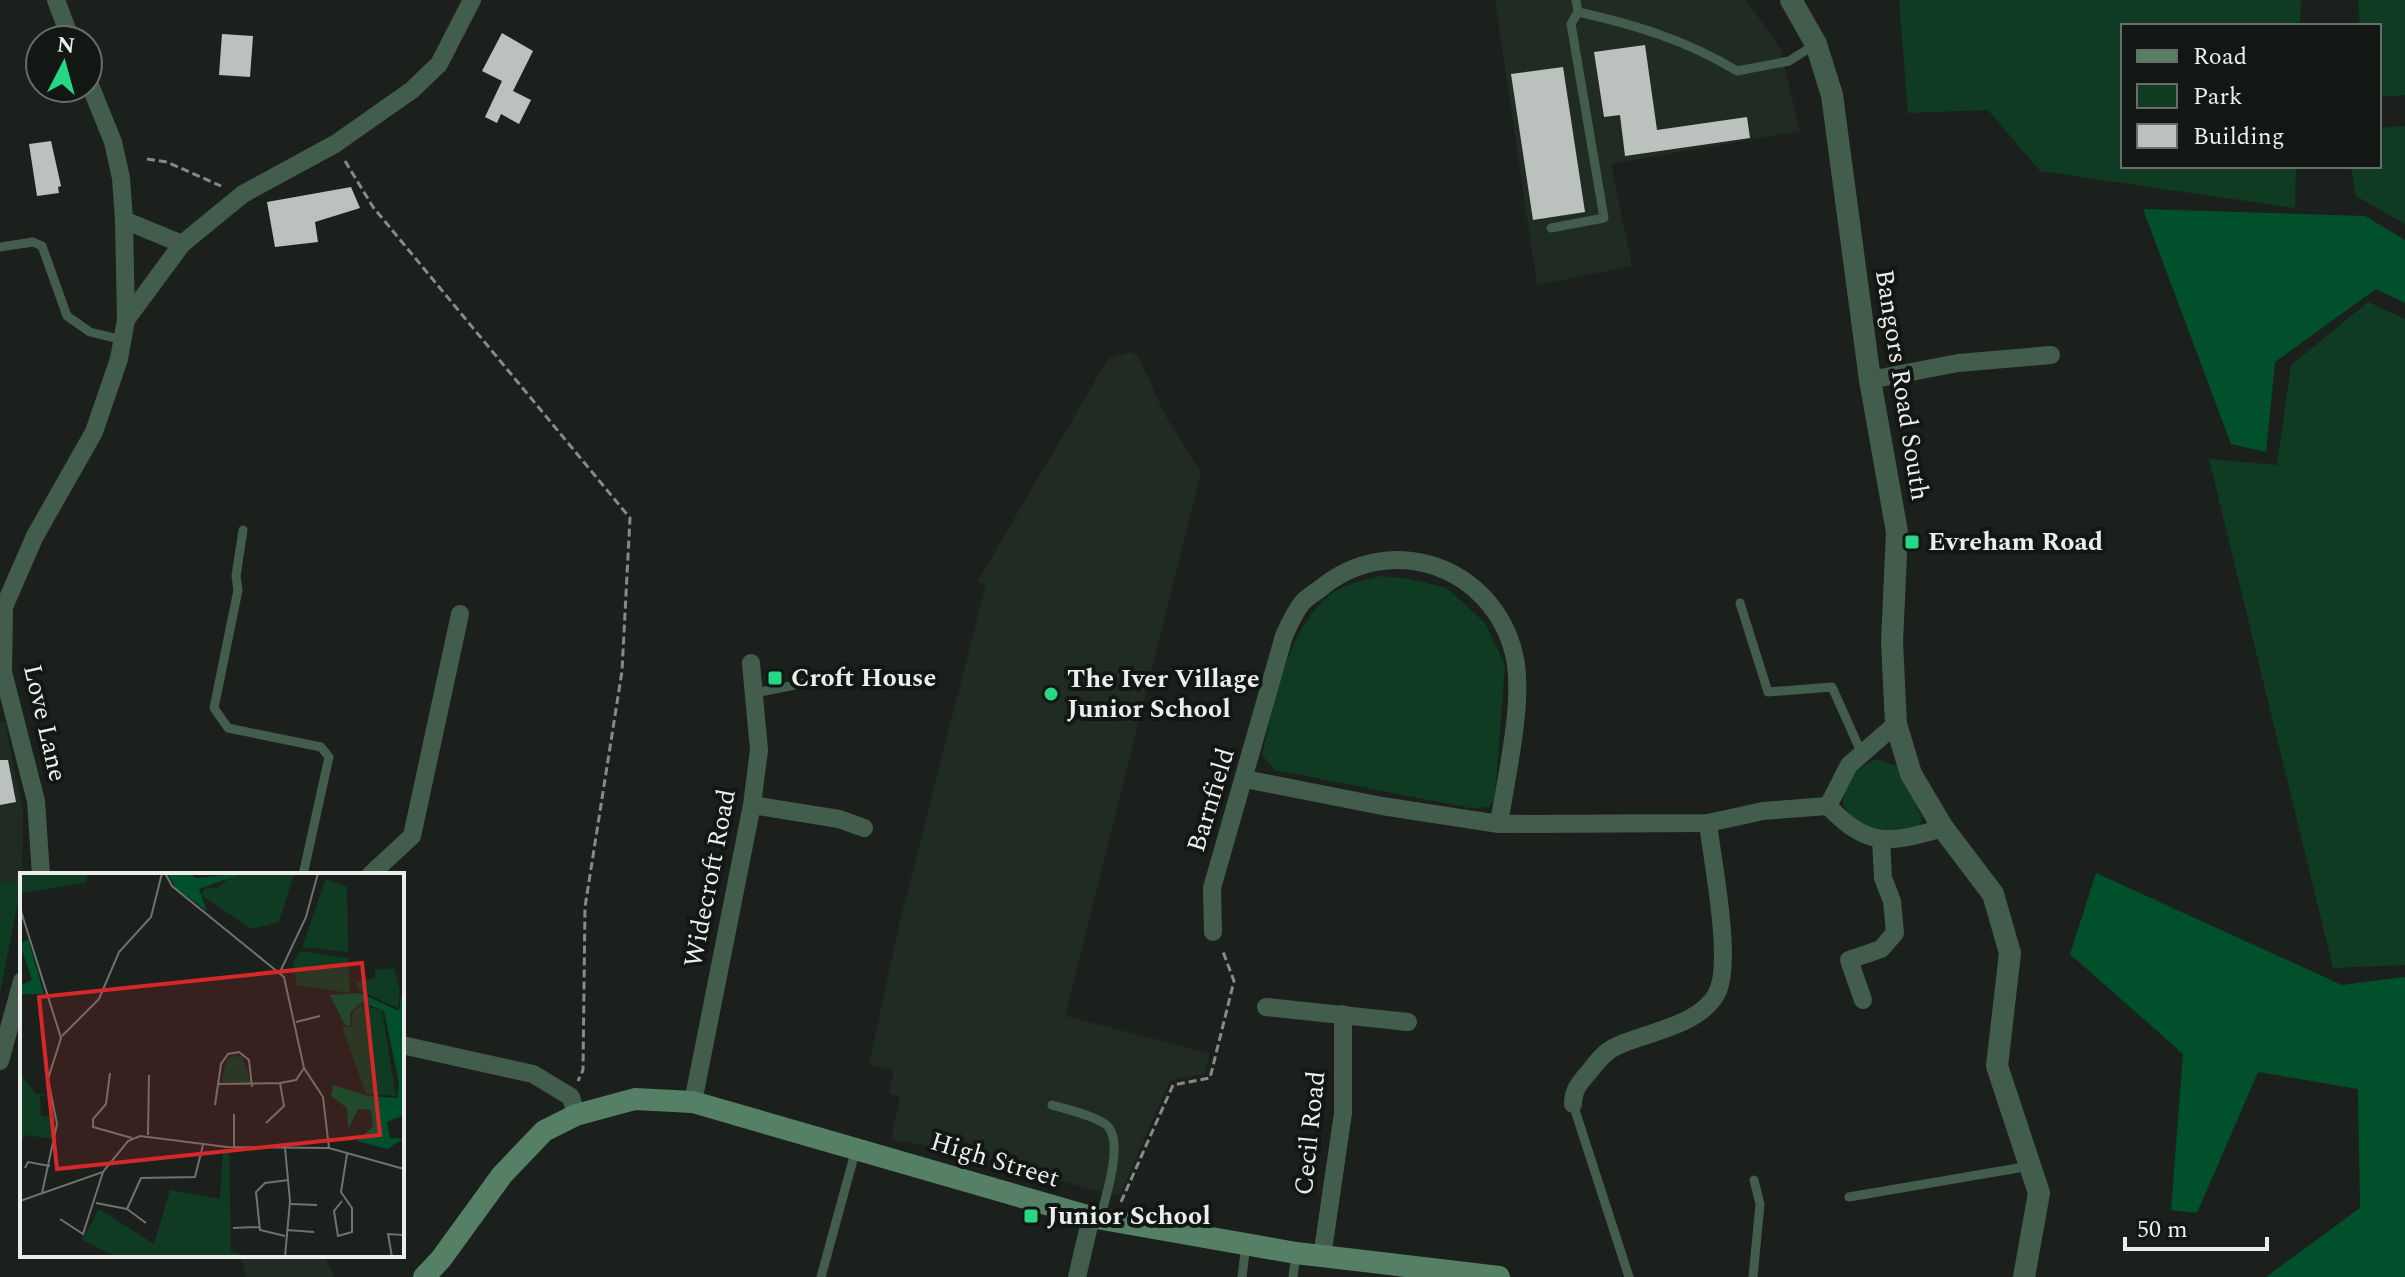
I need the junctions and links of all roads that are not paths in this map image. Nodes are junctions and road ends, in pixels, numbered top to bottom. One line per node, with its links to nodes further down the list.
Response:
1 (56, 0): 6 (street)
2 (472, 0): 11 (street, Love Lane)
3 (1576, 0): 5 (lane)
4 (1793, 0): 7 (street, Bangors Road South)
5 (1578, 12): 7 (lane); 10 (lane)
6 (65, 24)
7 (1816, 44): 16 (street, Bangors Road South)
8 (98, 104): 9 (street, Love Lane)
9 (124, 220): 11 (street); 13 (street, Love Lane)
10 (1551, 228)
11 (182, 244): 13 (street, Love Lane)
12 (0, 247): 14 (lane)
13 (126, 320): 14 (street, Love Lane)
14 (123, 340): 33 (street, Love Lane)
15 (2051, 355): 16 (street)
16 (1870, 380): 23 (street, Bangors Road South)
17 (243, 530): 34 (lane)
18 (1740, 603): 24 (lane)
19 (460, 614): 35 (street)
20 (751, 663): 22 (street, Widecroft Road)
21 (840, 676): 22 (lane)
22 (755, 693): 26 (street, Widecroft Road)
23 (1896, 724): 24 (street); 31 (street, Bangors Road South)
24 (1862, 754): 27 (street)
25 (1245, 779): 29 (street); 29 (street, Barnfield); 36 (street, Barnfield)
26 (752, 805): 30 (street); 44 (street, Widecroft Road)
27 (1828, 806): 28 (street); 32 (street)
28 (1708, 823): 29 (street); 45 (street)
29 (1499, 824)
30 (864, 828)
31 (1943, 828): 32 (street); 49 (street, Bangors Road South)
32 (1881, 839): 38 (street)
33 (41, 873)
34 (303, 873)
35 (372, 873)
36 (1213, 932)
37 (20, 988): 43 (street)
38 (1863, 1000)
39 (1266, 1007): 40 (street)
40 (1343, 1014): 41 (street); 55 (street, Cecil Road)
41 (1408, 1022)
42 (404, 1045): 47 (street)
43 (0, 1061)
44 (693, 1102): 47 (main road, High Street); 48 (main road, High Street)
45 (1573, 1104): 62 (lane)
46 (1052, 1105): 52 (lane)
47 (576, 1115): 56 (main road, High Street)
48 (856, 1148): 52 (main road, High Street); 57 (lane)
49 (2030, 1166): 51 (lane); 64 (street, Bangors Road South)
50 (1754, 1180): 63 (lane)
51 (1849, 1197)
52 (1095, 1218): 53 (main road, High Street); 58 (street)
53 (1246, 1244): 54 (main road, High Street); 59 (lane)
54 (1296, 1253): 55 (main road, High Street); 60 (lane)
55 (1322, 1257): 61 (main road, High Street)
56 (424, 1277)
57 (821, 1277)
58 (1077, 1277)
59 (1242, 1277)
60 (1293, 1277)
61 (1499, 1277)
62 (1629, 1277)
63 (1753, 1277)
64 (2024, 1277)

